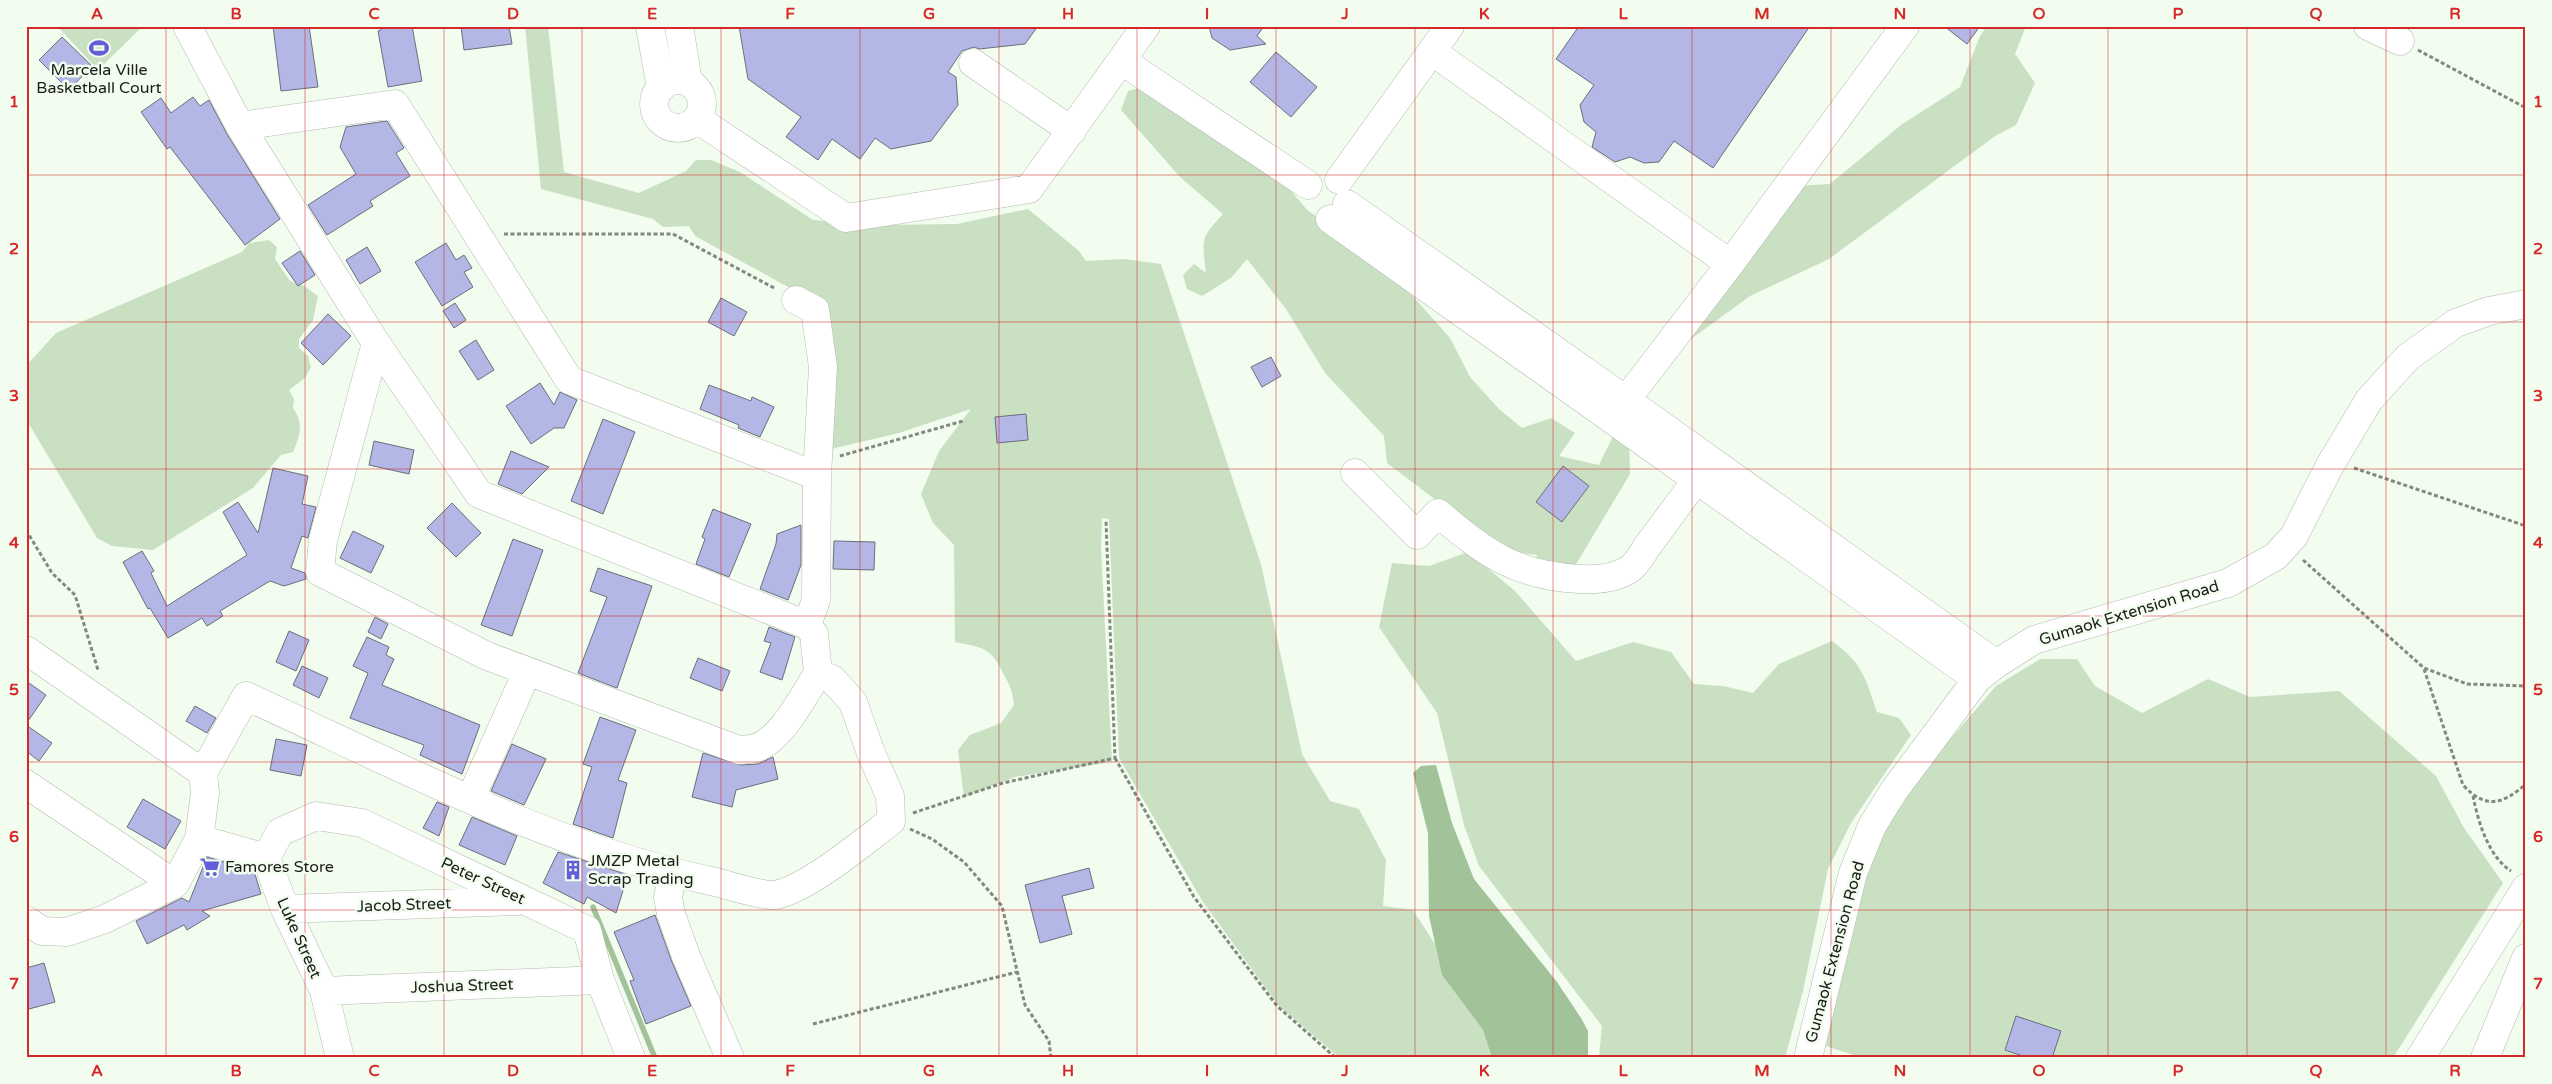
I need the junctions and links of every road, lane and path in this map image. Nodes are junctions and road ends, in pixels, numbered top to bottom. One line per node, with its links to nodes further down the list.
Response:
1 (187, 26): 16 (street)
2 (650, 26): 13 (street)
3 (679, 26): 12 (street)
4 (1146, 26): 10 (street)
5 (1450, 26): 9 (street)
6 (1905, 26): 21 (street)
7 (2368, 26): 8 (street)
8 (2400, 41): 14 (path)
9 (1433, 52): 19 (street); 21 (street)
10 (1122, 62): 17 (street); 18 (street)
11 (974, 63): 17 (street)
12 (688, 82): 13 (street); 15 (street)
13 (661, 88): 15 (street)
14 (2526, 108)
15 (697, 119): 17 (street)
16 (240, 126): 20 (street); 24 (street)
17 (1072, 131)
18 (1308, 186): 19 (street); 19 (street)
19 (1338, 201): 25 (street); 30 (street)
20 (476, 234): 22 (path); 29 (street)
21 (1730, 264): 25 (street)
22 (796, 300): 29 (street)
23 (2526, 304): 27 (street, Gumaok Extension Road)
24 (376, 343): 35 (street); 39 (street)
25 (1626, 400): 40 (street)
26 (963, 421): 29 (path)
27 (2332, 461): 32 (path); 34 (street, Gumaok Extension Road)
28 (1355, 473): 30 (street)
29 (817, 476): 35 (street)
30 (1697, 479): 40 (street)
31 (1106, 521): 43 (path)
32 (2526, 526)
33 (26, 530): 38 (path)
34 (2286, 545): 37 (path); 40 (street, Gumaok Extension Road)
35 (807, 625): 41 (street)
36 (26, 650): 44 (street)
37 (2424, 668): 42 (path); 47 (path)
38 (98, 670)
39 (527, 672): 41 (street); 48 (street)
40 (1986, 672): 68 (street, Gumaok Extension Road)
41 (818, 673): 49 (street)
42 (2526, 686)
43 (1115, 758): 49 (path); 67 (path)
44 (203, 773): 48 (street); 50 (street)
45 (26, 784): 54 (street)
46 (2526, 784): 47 (path)
47 (2472, 795): 53 (path)
48 (471, 798): 52 (street)
49 (891, 821): 52 (street); 59 (path)
50 (199, 838): 51 (street); 54 (street)
51 (266, 858): 55 (street, Peter Street); 56 (street, Luke Street)
52 (673, 873): 65 (street)
53 (2520, 881): 69 (street)
54 (175, 884): 57 (street)
55 (523, 900): 56 (street, Jacob Street); 60 (street, Peter Street)
56 (285, 909): 61 (street, Luke Street)
57 (26, 920)
58 (2526, 958): 70 (street)
59 (1017, 972): 62 (path); 66 (path)
60 (600, 980): 61 (street, Joshua Street); 64 (street, Peter Street)
61 (324, 991): 63 (street, Luke Street)
62 (813, 1024)
63 (340, 1058)
64 (631, 1058)
65 (730, 1058)
66 (1051, 1058)
67 (1336, 1058)
68 (1808, 1058)
69 (2420, 1058)
70 (2485, 1058)

